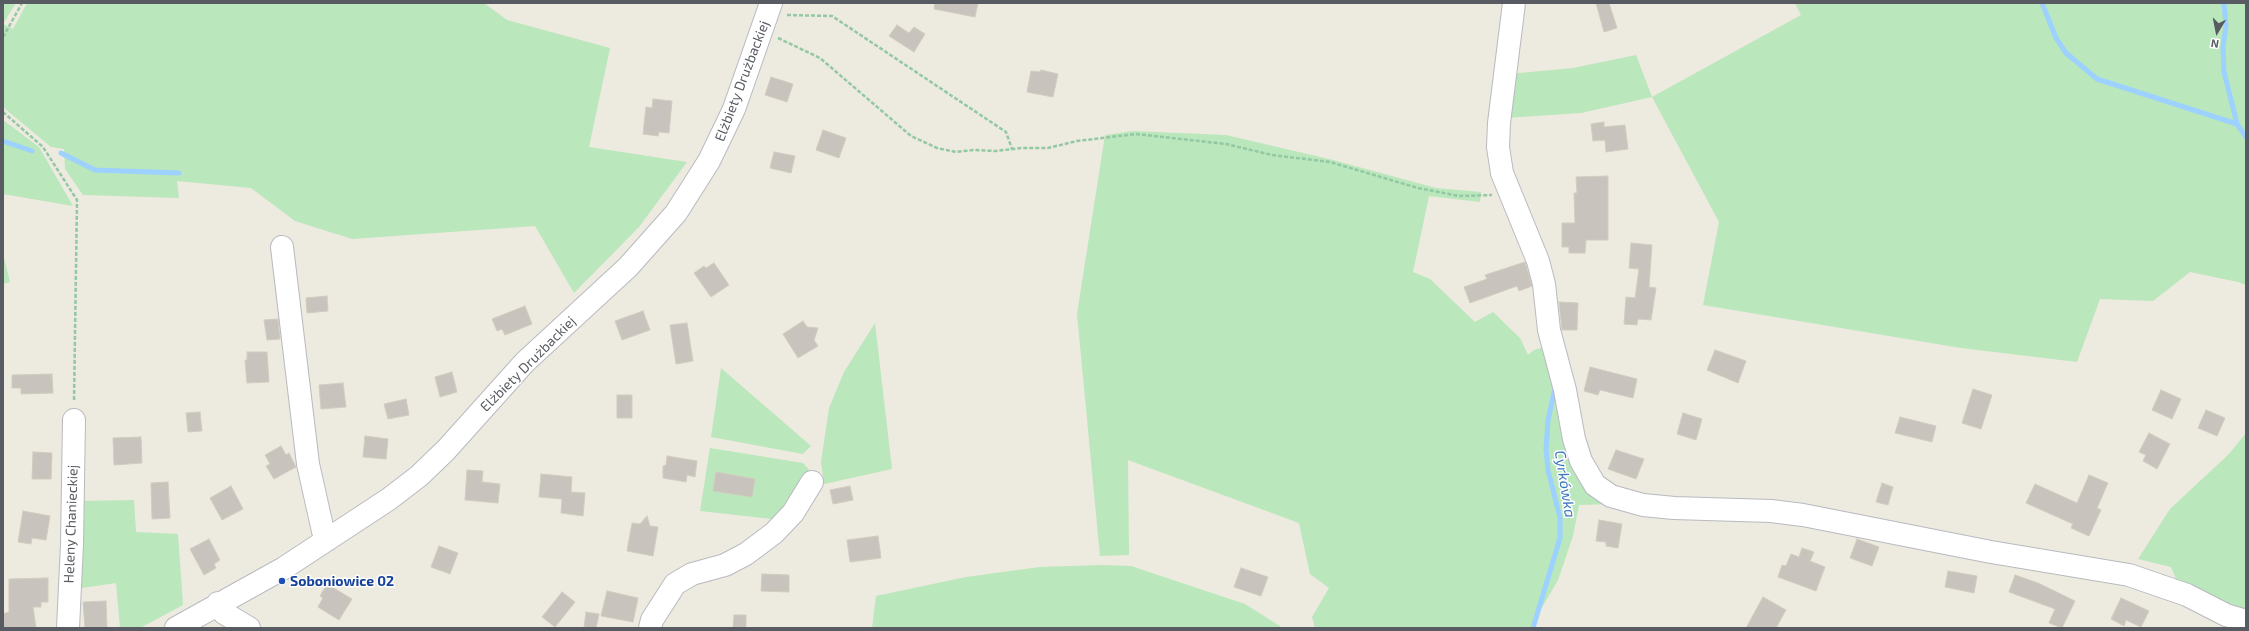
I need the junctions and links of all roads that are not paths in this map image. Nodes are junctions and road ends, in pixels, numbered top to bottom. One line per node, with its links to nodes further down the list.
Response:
1 (1514, 3): 8 (street)
2 (768, 12): 6 (street, Elżbiety Drużbackiej)
3 (282, 246): 6 (street)
4 (74, 420): 9 (street, Heleny Chanieckiej)
5 (812, 482): 12 (street)
6 (327, 540): 7 (street, Elżbiety Drużbackiej)
7 (218, 603): 10 (street, Elżbiety Drużbackiej); 11 (street)
8 (2246, 621)
9 (68, 628)
10 (176, 628)
11 (249, 628)
12 (650, 628)

